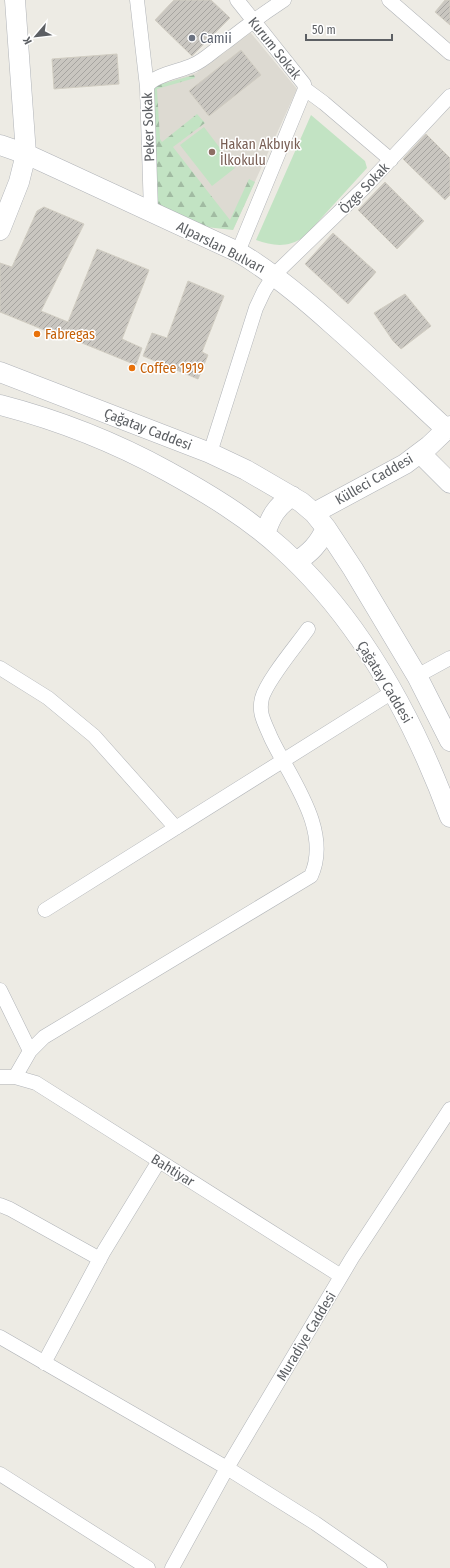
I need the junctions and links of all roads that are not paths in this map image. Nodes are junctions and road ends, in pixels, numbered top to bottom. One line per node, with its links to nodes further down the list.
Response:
1 (15, 0): 12 (main road)
2 (137, 0): 8 (street)
3 (237, 0): 6 (street, Kurum Sokak)
4 (284, 0): 6 (street, Peker Sokak)
5 (389, 0): 7 (street)
6 (253, 21): 8 (street, Peker Sokak); 9 (street, Kurum Sokak)
7 (450, 53)
8 (146, 87): 14 (street, Peker Sokak)
9 (305, 89): 13 (street); 16 (street, Kurum Sokak)
10 (450, 96): 13 (street, Özge Sokak)
11 (0, 145): 12 (main road, Alparslan Bulvarı)
12 (26, 154): 14 (main road, Alparslan Bulvarı); 15 (main road)
13 (391, 160): 17 (street, Özge Sokak)
14 (151, 212): 16 (main road, Alparslan Bulvarı)
15 (0, 230)
16 (238, 252): 17 (main road, Alparslan Bulvarı)
17 (274, 275): 20 (main road, Alparslan Bulvarı); 21 (street, Özge Sokak)
18 (0, 372): 21 (main road, Çağatay Caddesi)
19 (0, 405): 26 (main road, Çağatay Caddesi)
20 (448, 428): 22 (main road, Külleci Caddesi)
21 (210, 453): 24 (main road, Çağatay Caddesi)
22 (420, 453): 23 (main road); 25 (main road, Külleci Caddesi)
23 (450, 483)
24 (292, 496): 25 (main road, Çağatay Caddesi); 26 (main road)
25 (320, 520): 27 (main road); 31 (main road, Çağatay Caddesi)
26 (265, 534): 27 (main road, Çağatay Caddesi)
27 (296, 562): 32 (main road, Çağatay Caddesi)
28 (308, 629): 34 (street)
29 (450, 658): 31 (street)
30 (0, 668): 36 (street)
31 (417, 676): 33 (main road, Çağatay Caddesi)
32 (394, 691): 34 (street); 35 (main road, Çağatay Caddesi)
33 (450, 741)
34 (283, 761): 36 (street); 39 (street)
35 (450, 817)
36 (176, 828): 37 (street)
37 (45, 910)
38 (0, 990): 39 (street)
39 (30, 1051): 41 (street)
40 (0, 1077): 41 (street, Bahtiyar)
41 (15, 1077): 43 (street, Bahtiyar)
42 (450, 1109): 46 (street, Muradiye Caddesi)
43 (159, 1161): 45 (street); 46 (street, Bahtiyar)
44 (0, 1205): 45 (street)
45 (100, 1259): 48 (street)
46 (342, 1276): 49 (street, Muradiye Caddesi)
47 (0, 1337): 48 (street)
48 (44, 1363): 49 (street)
49 (227, 1468): 52 (street, Muradiye Caddesi); 53 (street)
50 (0, 1474): 51 (street)
51 (148, 1568)
52 (172, 1568)
53 (380, 1568)

